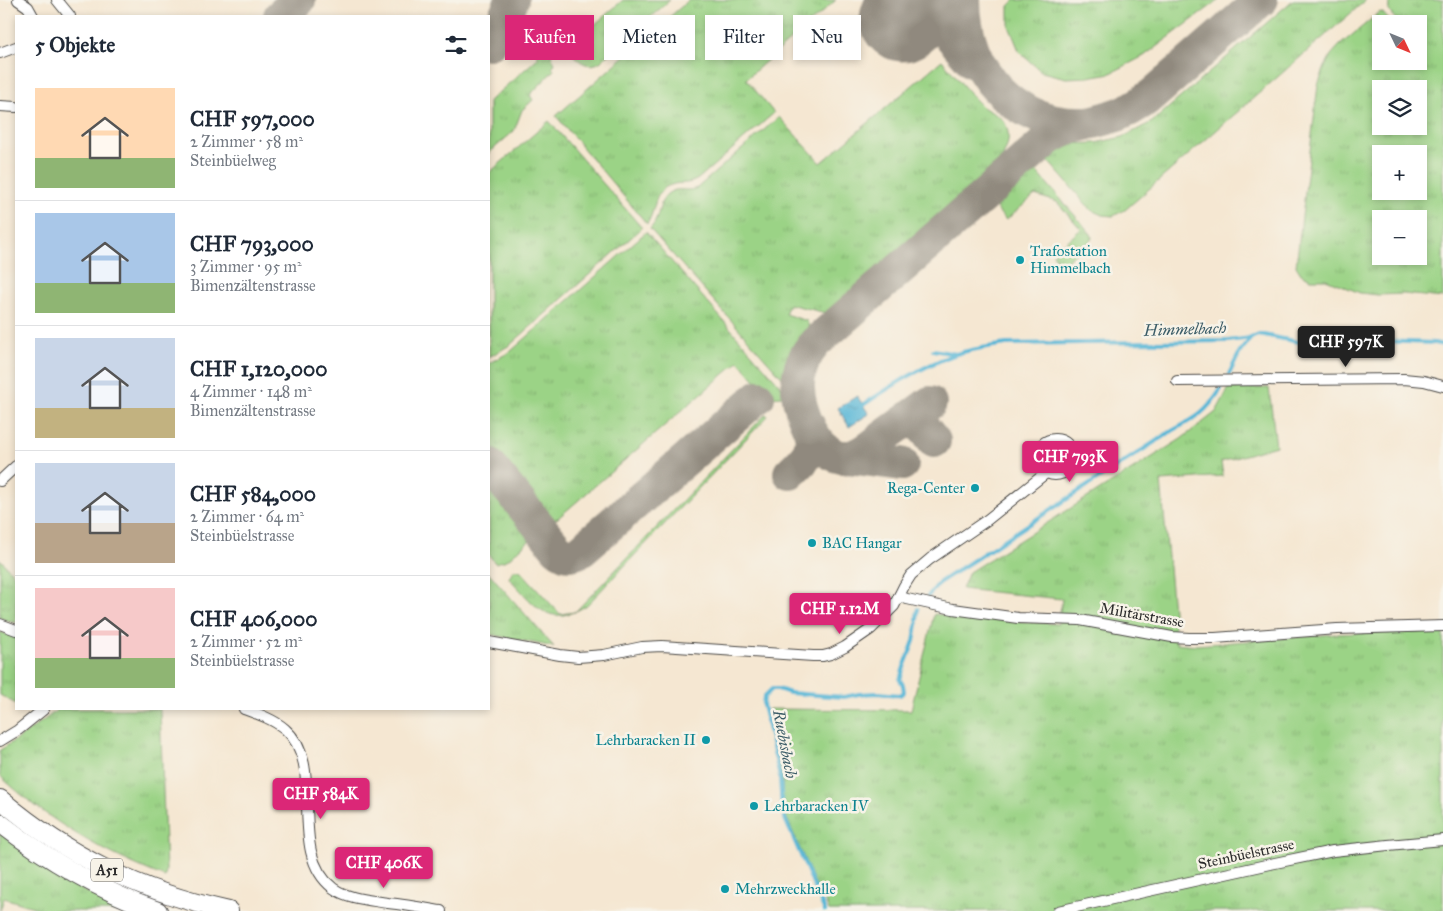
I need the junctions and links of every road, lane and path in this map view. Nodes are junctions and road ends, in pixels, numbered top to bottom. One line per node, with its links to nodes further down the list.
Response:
1 (18, 0): 3 (street)
2 (57, 0): 4 (street)
3 (32, 15)
4 (69, 15)
5 (15, 47): 6 (street)
6 (0, 53)
7 (0, 106): 8 (street)
8 (15, 107)
9 (1176, 381): 10 (street)
10 (1443, 386)
11 (15, 467): 13 (street)
12 (1046, 473): 14 (street)
13 (0, 480)
14 (899, 596): 16 (street, Militärstrasse); 18 (street)
15 (0, 624): 17 (street)
16 (1443, 626)
17 (15, 630)
18 (490, 642)
19 (43, 710): 21 (street)
20 (246, 710): 27 (street)
21 (0, 741)
22 (0, 799): 26 (highway, A51)
23 (0, 823): 25 (highway, A51)
24 (1443, 840): 28 (street, Steinbüelstrasse)
25 (158, 911)
26 (229, 911)
27 (441, 911)
28 (1058, 911)

